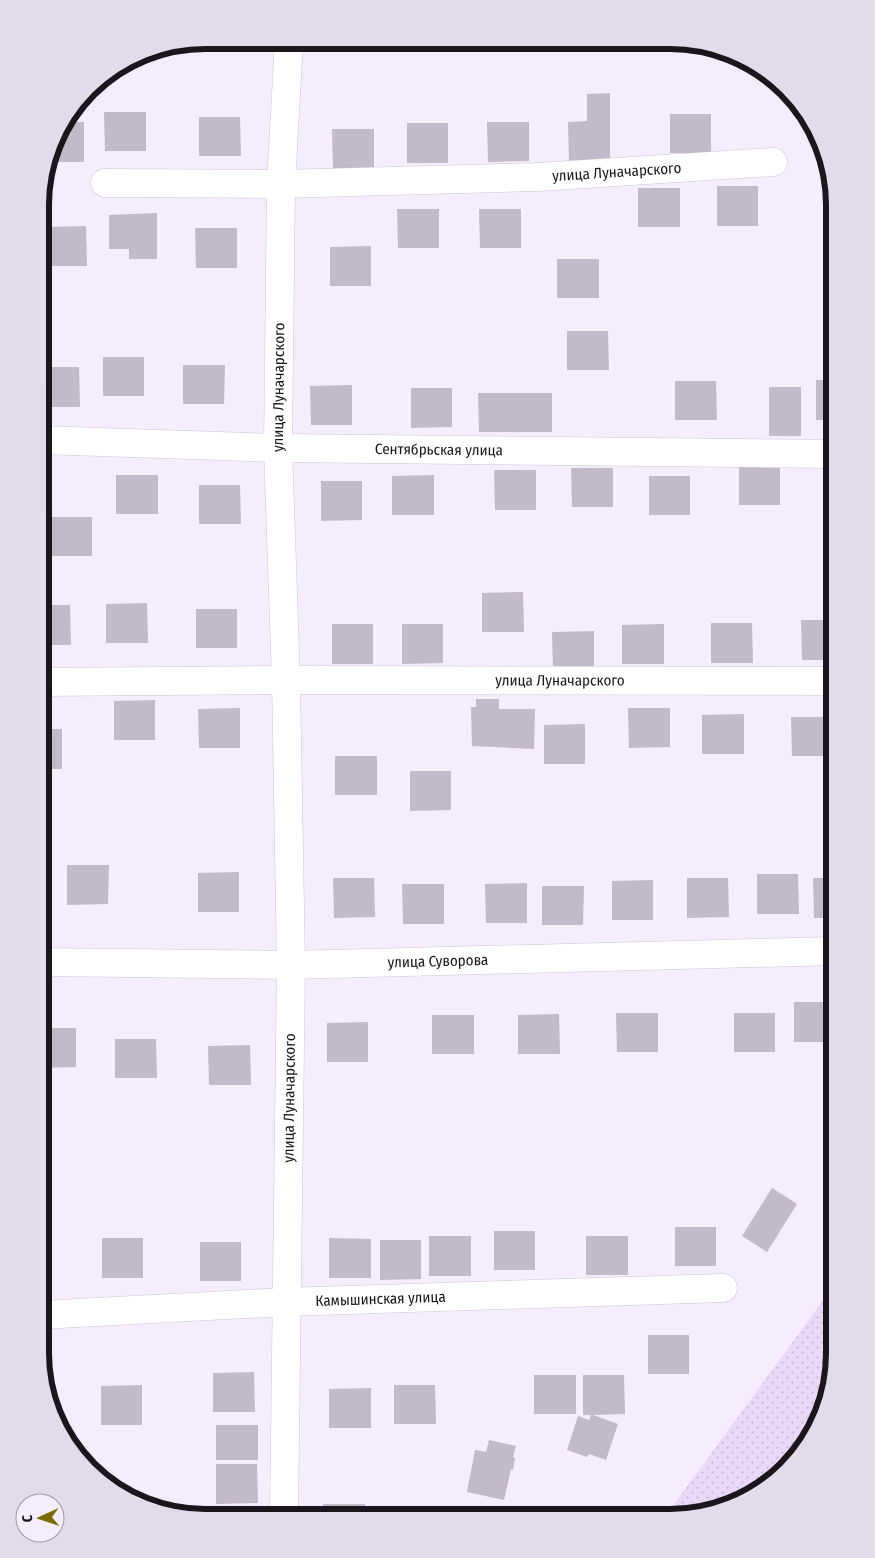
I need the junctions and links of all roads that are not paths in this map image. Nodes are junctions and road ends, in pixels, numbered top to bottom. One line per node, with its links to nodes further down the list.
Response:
1 (288, 49): 4 (street, улица Луначарского)
2 (773, 162): 4 (street, улица Луначарского)
3 (105, 183): 4 (street, улица Луначарского)
4 (281, 184): 6 (street, улица Луначарского)
5 (49, 440): 6 (street, Сентябрьская улица)
6 (278, 448): 7 (street, Сентябрьская улица); 8 (street, улица Луначарского)
7 (826, 454)
8 (286, 680): 9 (street, улица Луначарского); 10 (street, улица Луначарского); 13 (street, улица Луначарского)
9 (826, 681)
10 (49, 682)
11 (826, 951): 13 (street, улица Суворова)
12 (49, 962): 13 (street, улица Суворова)
13 (291, 964): 15 (street, улица Луначарского)
14 (723, 1288): 15 (street, Камышинская улица)
15 (285, 1302): 16 (street, Камышинская улица); 17 (street, улица Луначарского)
16 (49, 1315)
17 (284, 1509)

